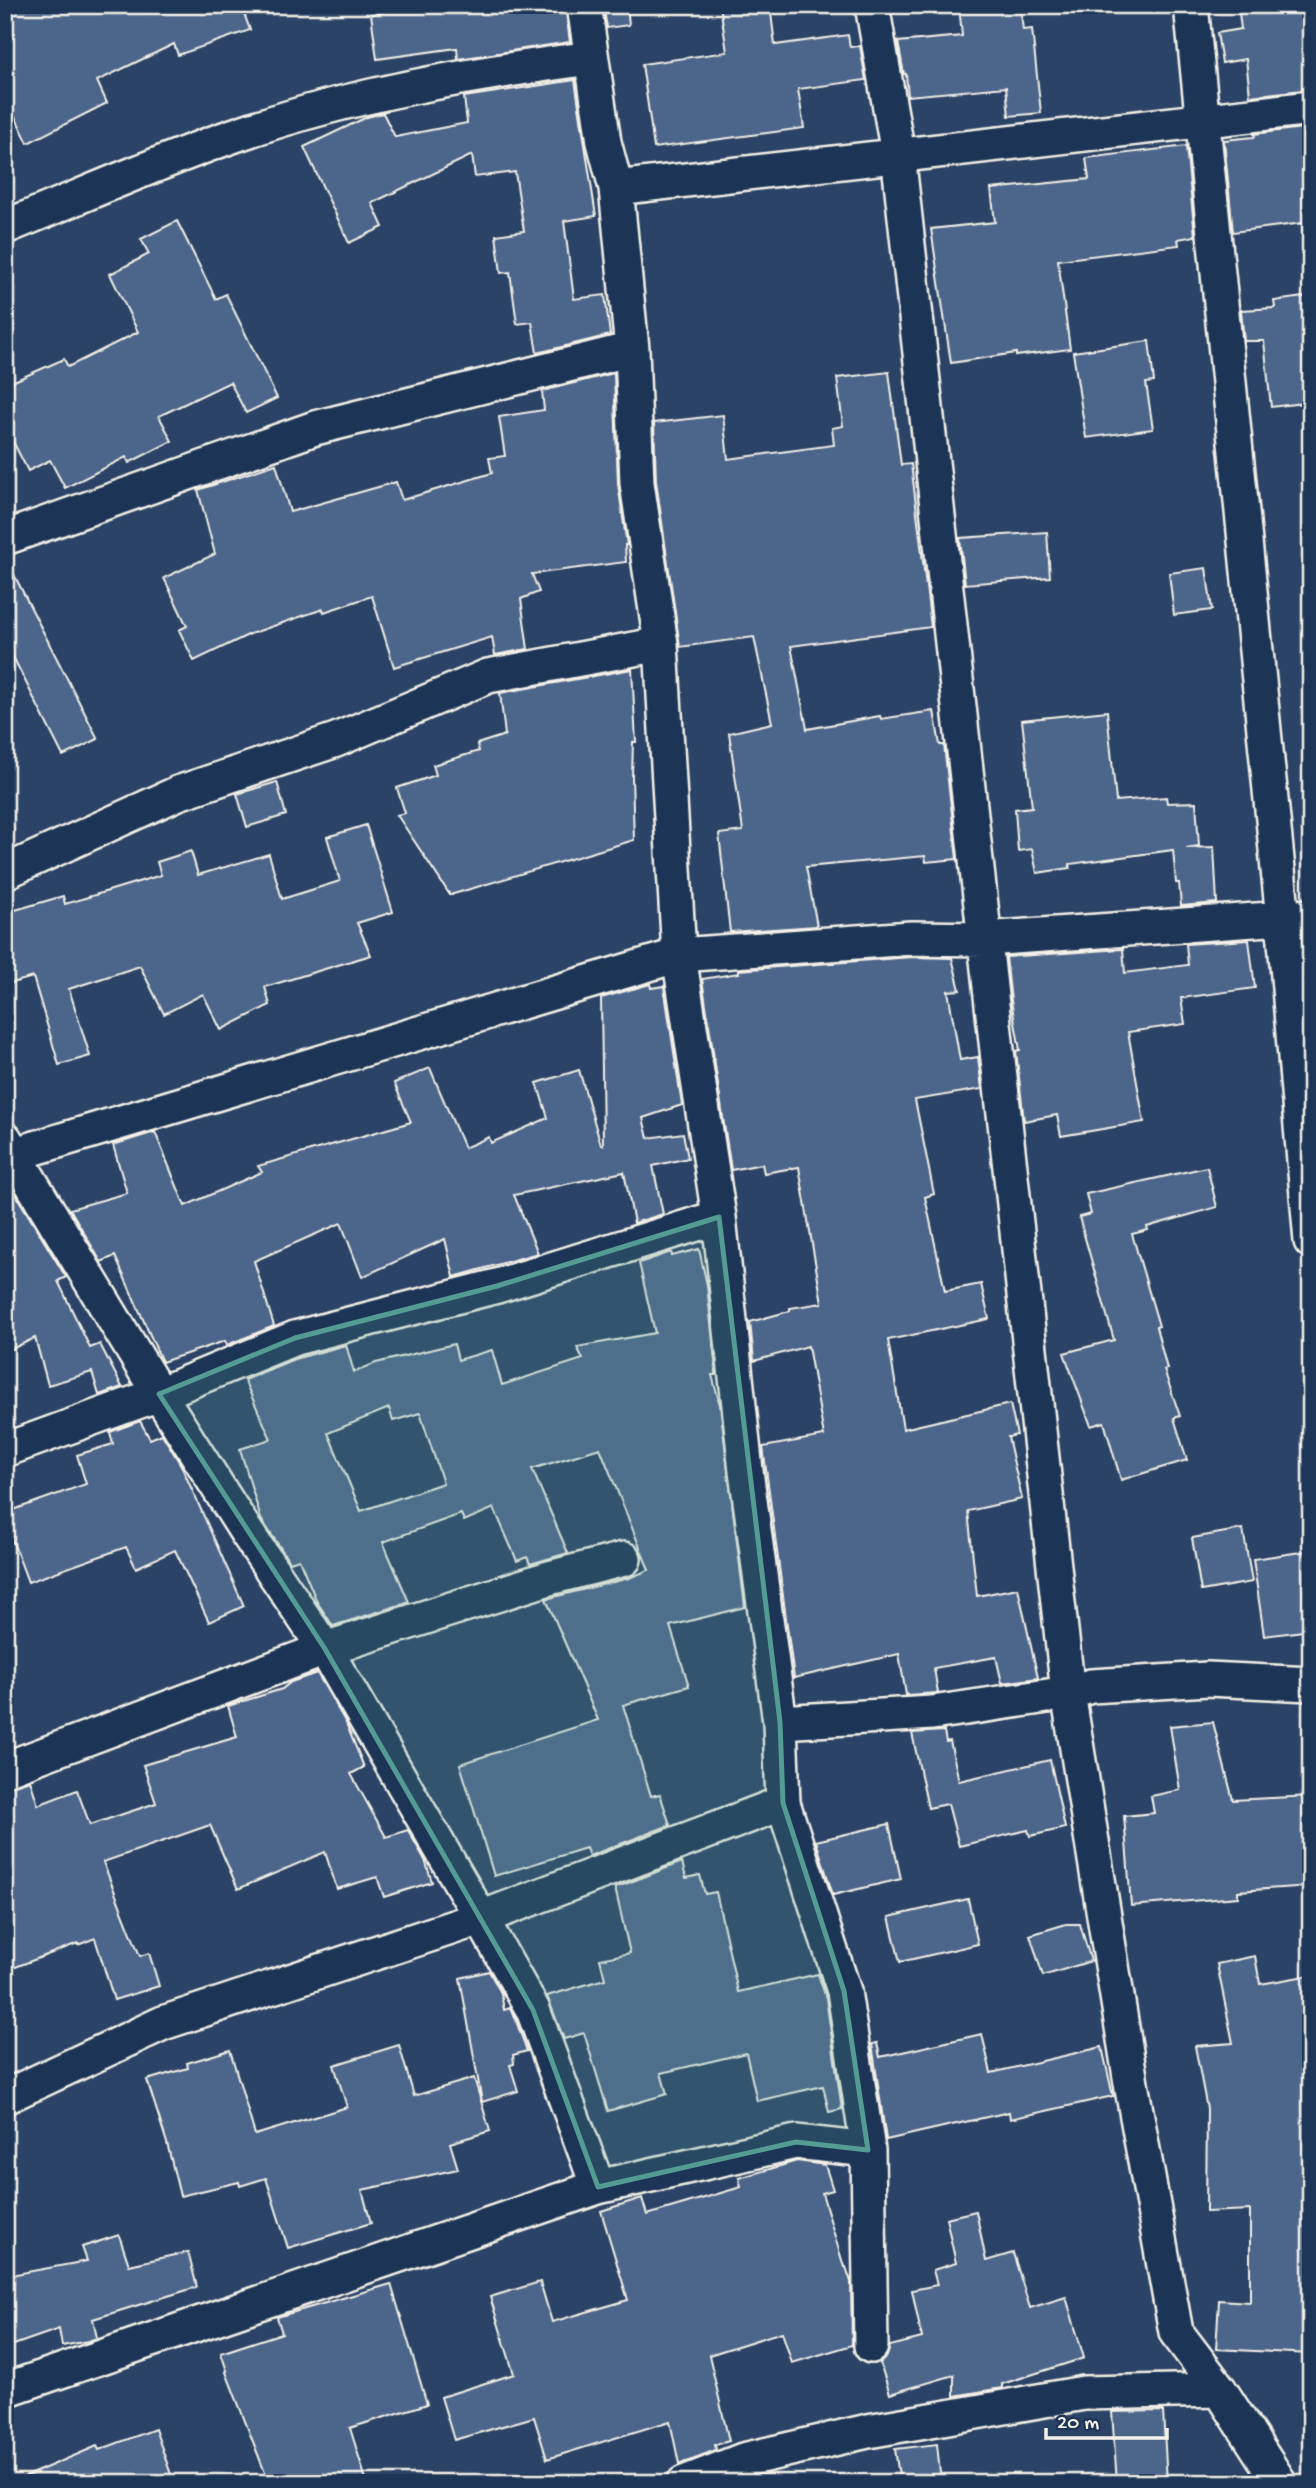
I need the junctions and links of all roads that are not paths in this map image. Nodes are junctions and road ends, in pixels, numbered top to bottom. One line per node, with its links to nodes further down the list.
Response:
1 (584, 5): 4 (street)
2 (872, 5): 7 (street)
3 (1191, 5): 6 (street)
4 (591, 58): 8 (street); 9 (street)
5 (1311, 108): 6 (street)
6 (1203, 120): 7 (street); 14 (street)
7 (898, 154): 8 (street); 15 (street)
8 (616, 188): 10 (street)
9 (5, 227)
10 (632, 349): 11 (street); 12 (street)
11 (5, 538)
12 (661, 644): 13 (street); 16 (street)
13 (5, 872)
14 (1297, 918): 15 (street); 19 (street)
15 (985, 939): 16 (street); 25 (street)
16 (679, 955): 17 (street); 18 (street)
17 (8, 1150): 20 (street)
18 (719, 1217): 20 (street); 26 (street)
19 (1311, 1241)
20 (159, 1394): 21 (street); 23 (street)
21 (5, 1450)
22 (624, 1559): 23 (street)
23 (326, 1649): 27 (street); 29 (street)
24 (1311, 1684): 25 (street)
25 (1068, 1693): 26 (street); 35 (street)
26 (780, 1722): 28 (street)
27 (5, 1769)
28 (783, 1803): 29 (street); 31 (street)
29 (481, 1918): 30 (street); 32 (street)
30 (5, 2097)
31 (868, 2150): 32 (street); 33 (street)
32 (598, 2187): 34 (street)
33 (871, 2346)
34 (5, 2390)
35 (1220, 2390): 36 (street); 37 (street)
36 (684, 2483)
37 (1280, 2483)

